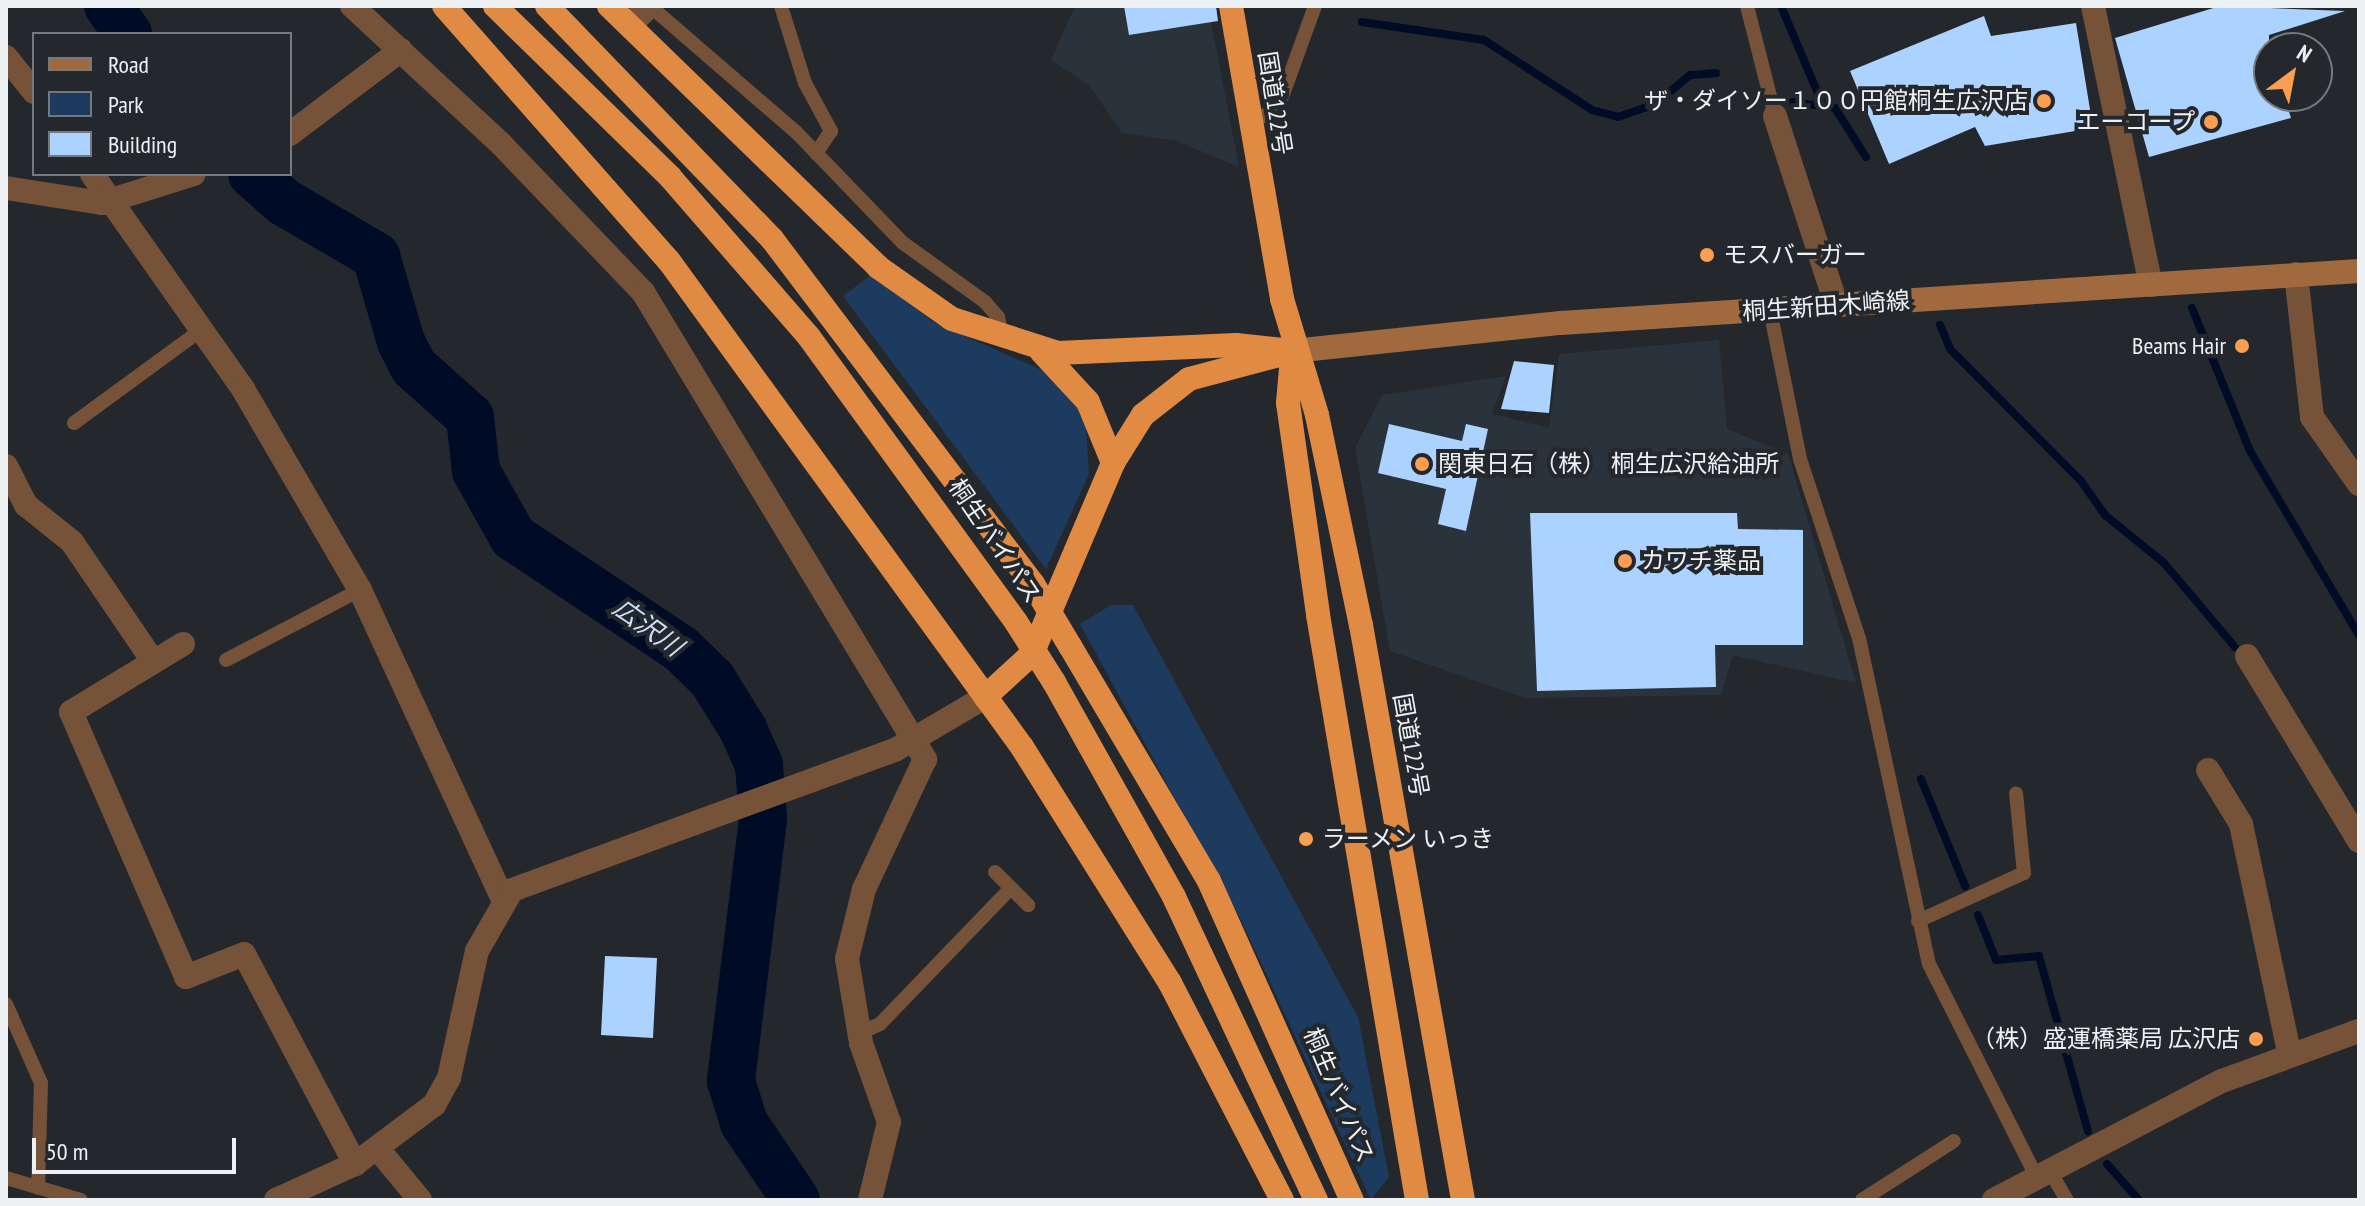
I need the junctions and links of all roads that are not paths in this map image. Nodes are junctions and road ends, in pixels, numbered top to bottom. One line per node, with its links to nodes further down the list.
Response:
1 (352, 6): 13 (street)
2 (444, 6): 42 (highway)
3 (495, 6): 67 (highway, 桐生バイパス, bridge)
4 (547, 6): 68 (highway, 桐生バイパス, bridge)
5 (609, 6): 12 (highway)
6 (650, 6): 12 (street); 19 (lane)
7 (781, 6): 19 (lane)
8 (1231, 6): 17 (highway, 国道122号)
9 (1315, 6): 17 (lane)
10 (1747, 6): 16 (lane)
11 (2093, 6): 26 (street)
12 (630, 25): 30 (highway)
13 (401, 50): 18 (street); 43 (street)
14 (6, 57): 15 (street)
15 (32, 90)
16 (1775, 116): 27 (street)
17 (1249, 124): 32 (highway, 国道122号)
18 (292, 132)
19 (816, 153): 30 (lane)
20 (94, 176): 23 (street)
21 (188, 176): 23 (street)
22 (6, 188): 23 (street)
23 (117, 200): 29 (street)
24 (2359, 271): 25 (main road, 桐生新田木崎線)
25 (2296, 274): 26 (main road, 桐生新田木崎線); 36 (street)
26 (2151, 285): 27 (main road, 桐生新田木崎線)
27 (1836, 304): 28 (main road, 桐生新田木崎線)
28 (1770, 310): 32 (main road, 桐生新田木崎線); 51 (lane)
29 (204, 328): 33 (lane); 37 (street)
30 (1003, 341): 31 (highway)
31 (1041, 351): 32 (highway); 34 (highway)
32 (1293, 351): 34 (highway); 69 (highway, 国道122号); 70 (highway, 国道122号)
33 (74, 423)
34 (1113, 463): 42 (highway)
35 (6, 466): 41 (street)
36 (2359, 484)
37 (360, 590): 40 (lane); 49 (street)
38 (183, 644): 41 (street)
39 (2247, 656): 46 (street)
40 (226, 660)
41 (153, 661): 58 (street)
42 (985, 697): 43 (street); 66 (highway)
43 (913, 742): 49 (street); 54 (street)
44 (2208, 770): 55 (street)
45 (2016, 793): 51 (lane)
46 (2359, 841)
47 (995, 872): 48 (lane)
48 (1011, 888): 50 (lane); 54 (lane)
49 (502, 898): 57 (street)
50 (1028, 905)
51 (1918, 921): 59 (lane)
52 (6, 1004): 61 (lane)
53 (2359, 1031): 55 (street)
54 (859, 1033): 65 (street)
55 (2290, 1056): 59 (street)
56 (1954, 1141): 71 (lane)
57 (378, 1149): 58 (street); 64 (street)
58 (355, 1164): 63 (street)
59 (2043, 1174): 72 (street); 73 (lane)
60 (6, 1178): 61 (lane)
61 (38, 1188): 62 (lane)
62 (81, 1200)
63 (276, 1200)
64 (420, 1200)
65 (870, 1200)
66 (1282, 1200)
67 (1316, 1200)
68 (1352, 1200)
69 (1417, 1200)
70 (1463, 1200)
71 (1862, 1200)
72 (1994, 1200)
73 (2067, 1200)

